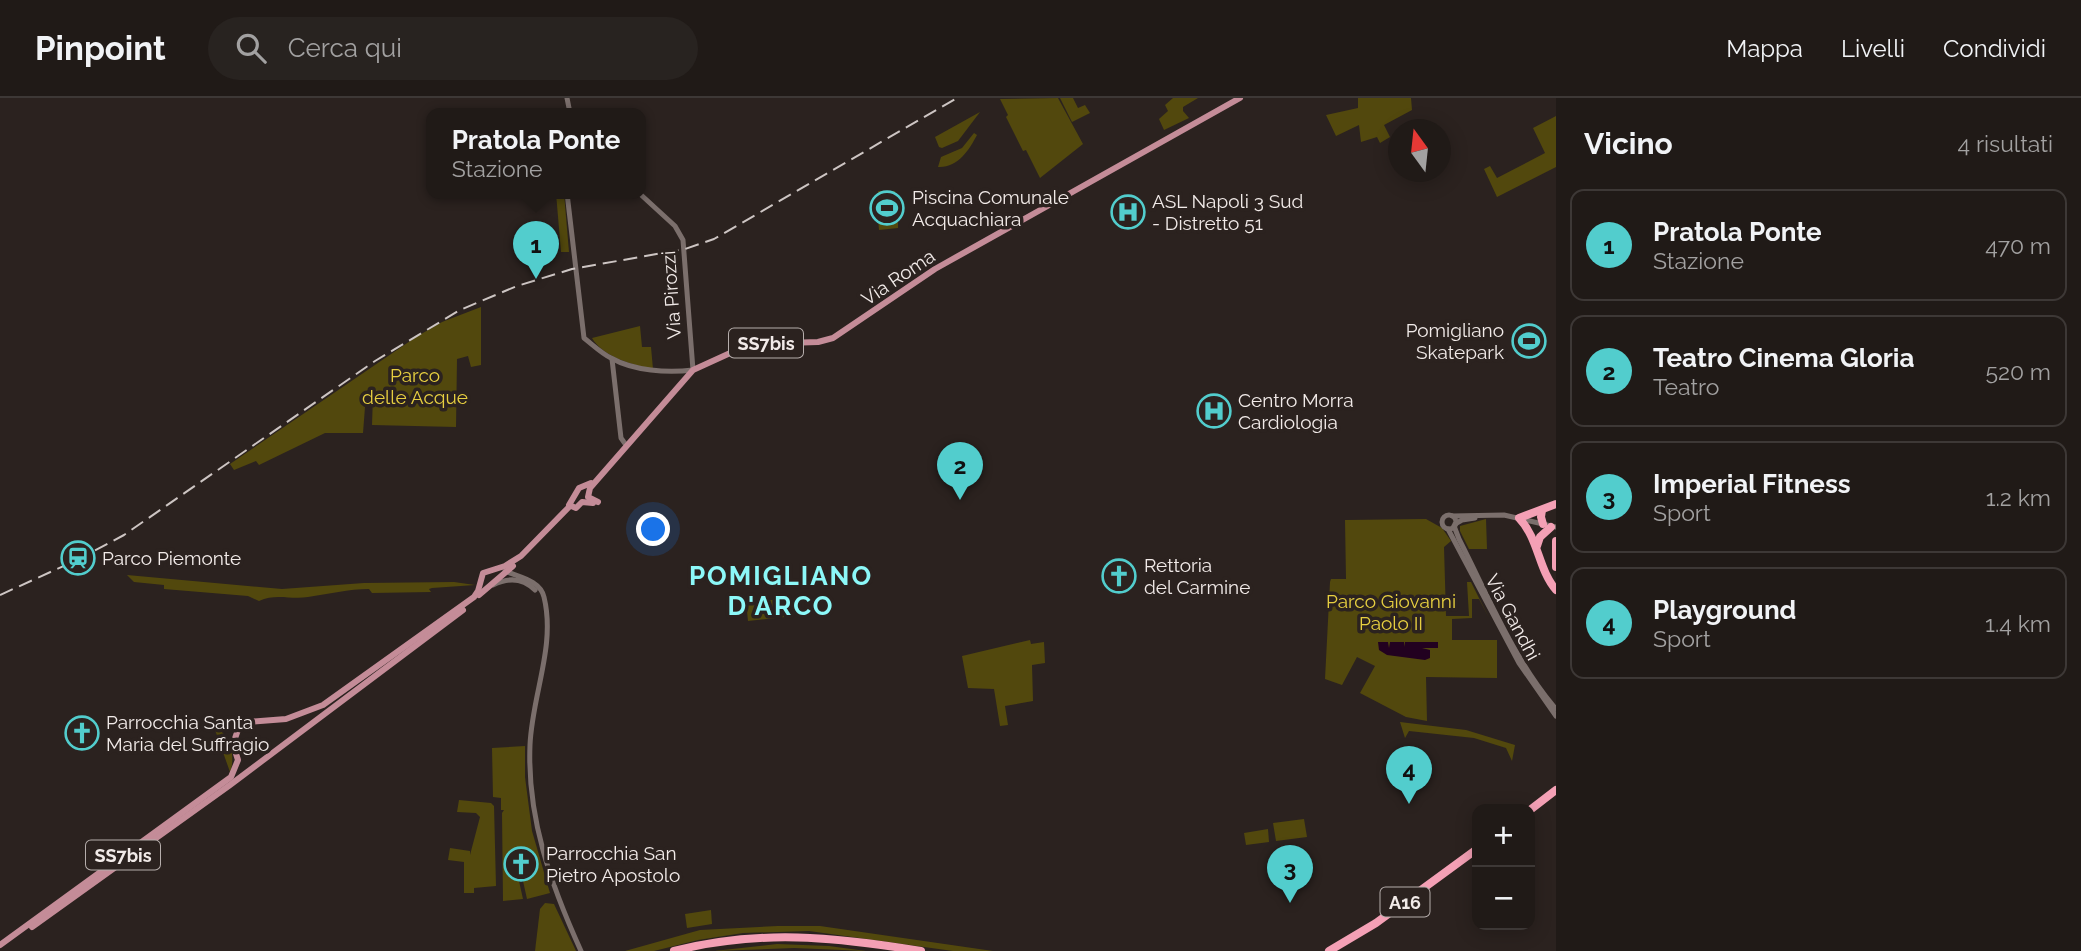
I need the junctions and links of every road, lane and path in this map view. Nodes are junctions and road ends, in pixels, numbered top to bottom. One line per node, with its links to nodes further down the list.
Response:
1 (1236, 99): 5 (main road, Via Roma / SS7bis)
2 (568, 199): 4 (main road)
3 (646, 199): 5 (main road, Via Pirozzi)
4 (612, 359): 5 (main road); 6 (main road)
5 (693, 370): 6 (main road, Via Roma / SS7bis)
6 (626, 445): 7 (main road, Via Roma / SS7bis)
7 (598, 478): 9 (main road, SS7bis); 9 (main road)
8 (1556, 504): 10 (highway)
9 (569, 507): 19 (main road, SS7bis)
10 (1542, 510): 13 (highway); 15 (highway)
11 (1483, 515): 12 (main road); 13 (main road); 14 (main road)
12 (1452, 516): 14 (main road); 16 (main road)
13 (1519, 518): 15 (main road); 18 (highway)
14 (1455, 525): 16 (main road); 28 (main road, Via Gandhi)
15 (1550, 526): 18 (highway)
16 (1448, 529): 29 (main road, Via Gandhi)
17 (1556, 542): 21 (highway)
18 (1537, 550): 26 (highway)
19 (520, 556): 20 (main road, SS7bis); 22 (main road, SS7bis)
20 (513, 565): 23 (main road, SS7bis); 24 (main road)
21 (1556, 567)
22 (490, 570): 23 (main road); 25 (main road); 30 (main road)
23 (506, 571): 24 (main road); 25 (main road, SS7bis)
24 (518, 577): 27 (main road)
25 (489, 586): 27 (main road); 31 (main road, SS7bis)
26 (1556, 590)
27 (544, 601): 41 (main road)
28 (1556, 709)
29 (1556, 716)
30 (286, 719): 31 (main road); 32 (main road)
31 (295, 735): 33 (main road, SS7bis)
32 (238, 760): 33 (main road); 40 (main road, SS7bis)
33 (255, 766): 40 (main road, SS7bis)
34 (1556, 790): 36 (highway)
35 (1556, 797): 37 (highway)
36 (1535, 806)
37 (1535, 813)
38 (1472, 853): 46 (highway, A16)
39 (1472, 859): 47 (highway, A16)
40 (0, 947)
41 (581, 951)
42 (674, 951): 45 (highway)
43 (697, 951): 44 (highway)
44 (886, 951)
45 (921, 951)
46 (1329, 951)
47 (1341, 951)

